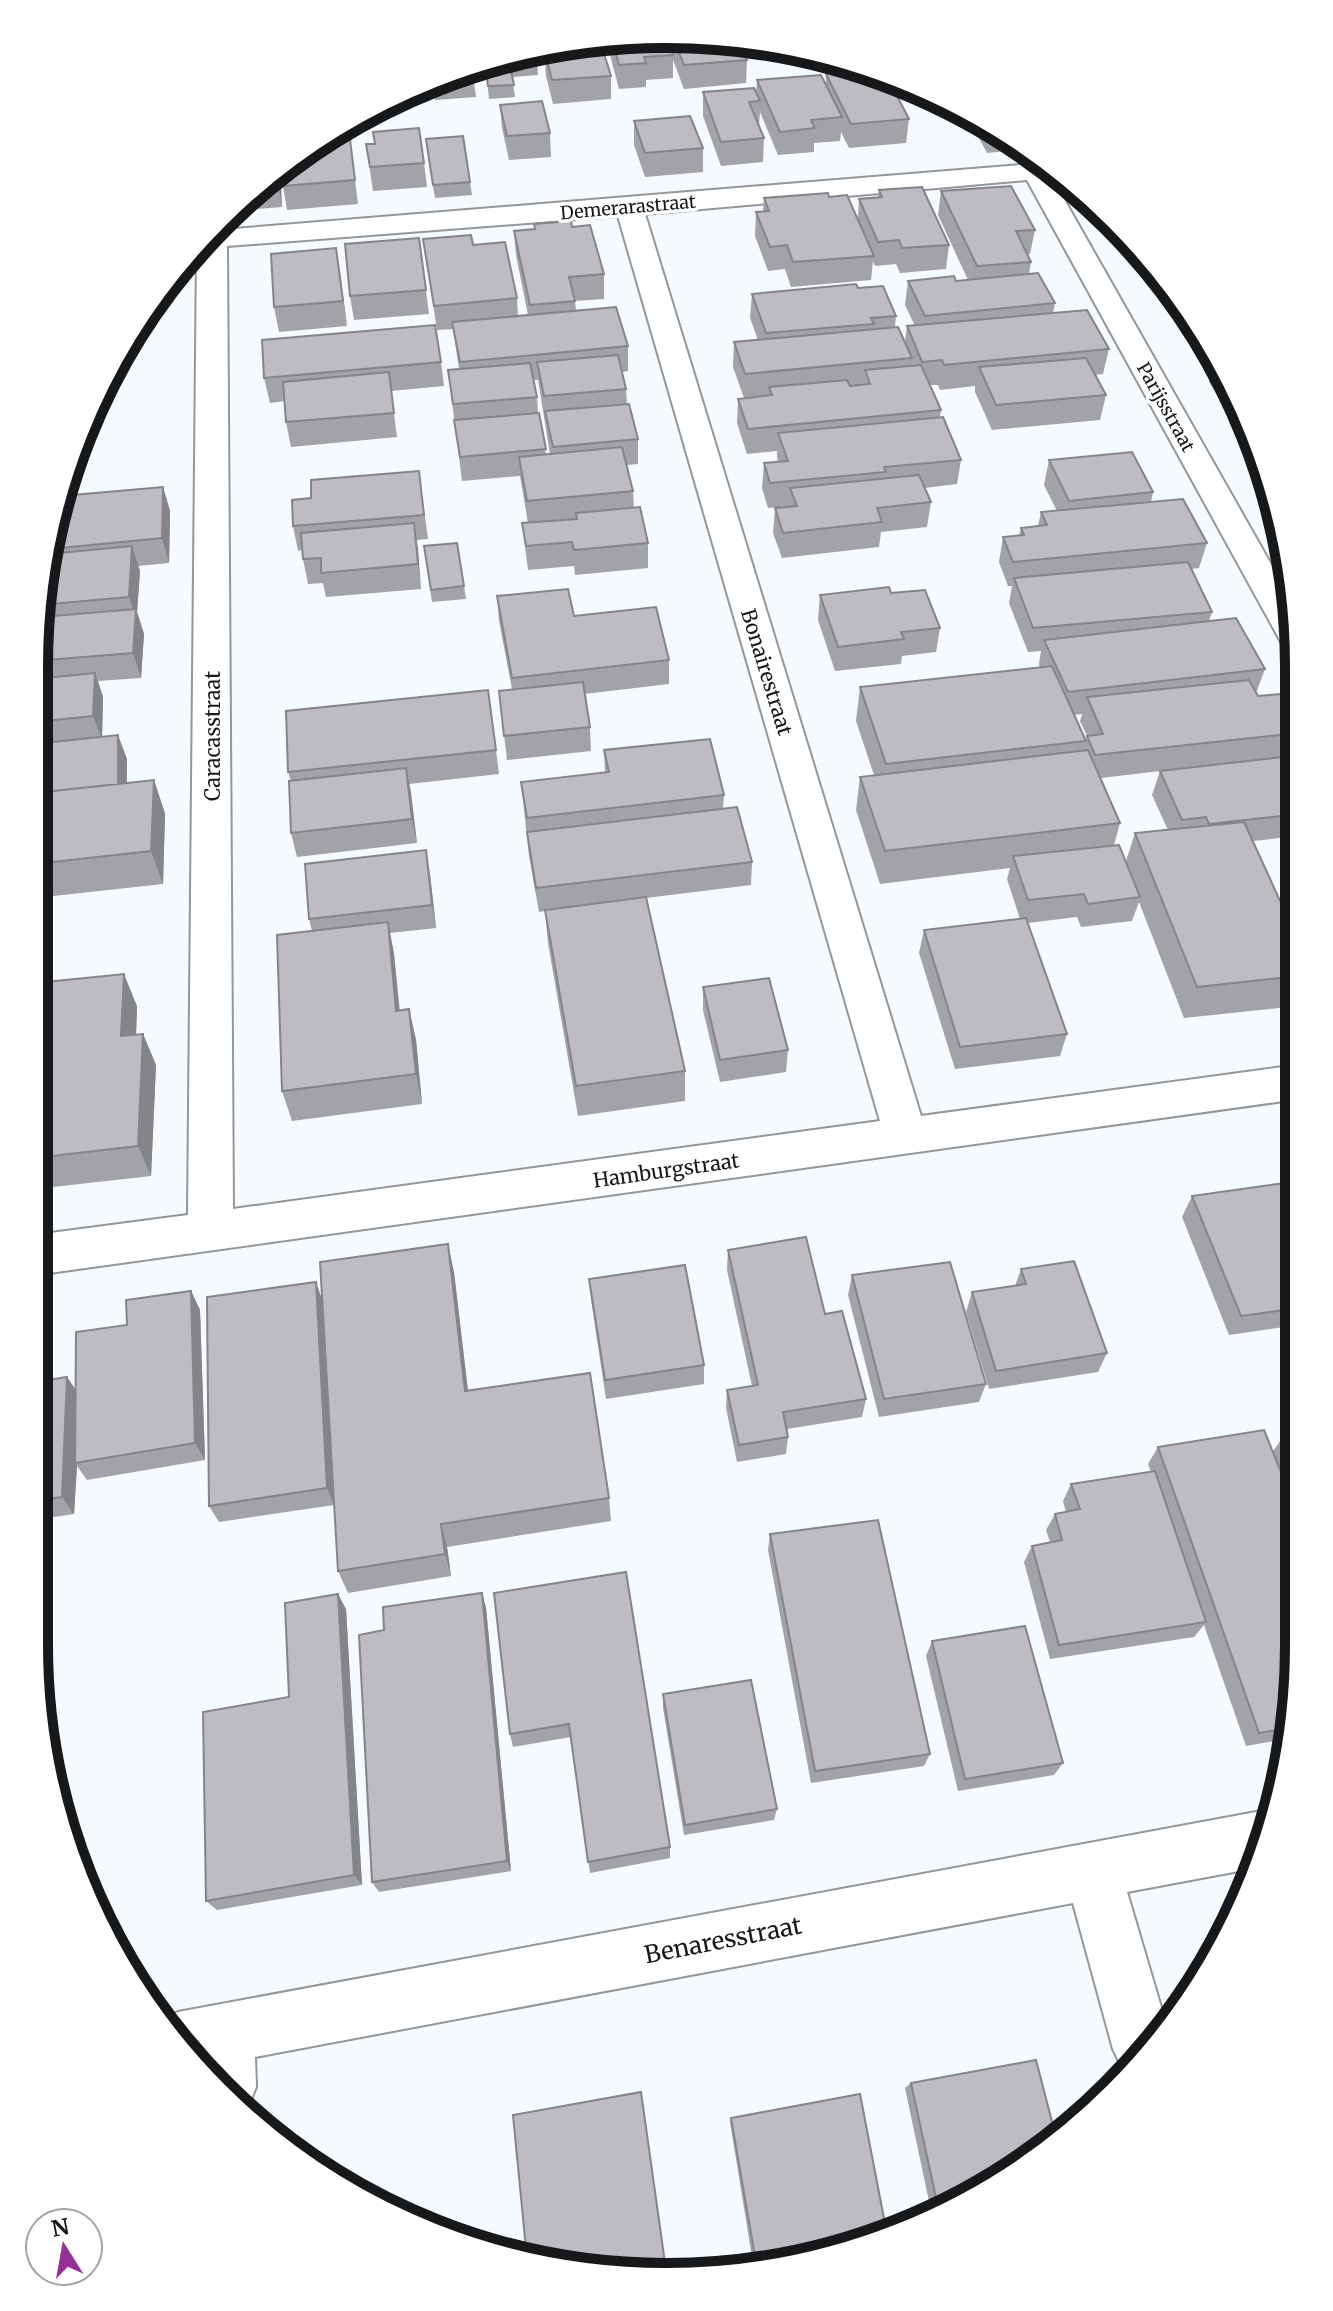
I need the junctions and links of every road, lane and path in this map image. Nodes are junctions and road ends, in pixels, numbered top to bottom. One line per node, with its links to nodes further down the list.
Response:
1 (1036, 171): 3 (street, Demerarastraat)
2 (1050, 182): 6 (street, Parijsstraat)
3 (629, 207): 4 (street, Demerarastraat); 8 (street, Bonairestraat)
4 (221, 238)
5 (208, 251): 9 (street, Caracasstraat)
6 (1283, 614)
7 (1285, 1084): 8 (street, Hamburgstraat)
8 (906, 1137): 9 (street, Hamburgstraat)
9 (210, 1233): 10 (street, Hamburgstraat)
10 (48, 1253)
11 (1253, 1841): 12 (street, Benaresstraat)
12 (1092, 1870): 13 (street); 14 (street, Benaresstraat)
13 (1141, 2041)
14 (210, 2054)

